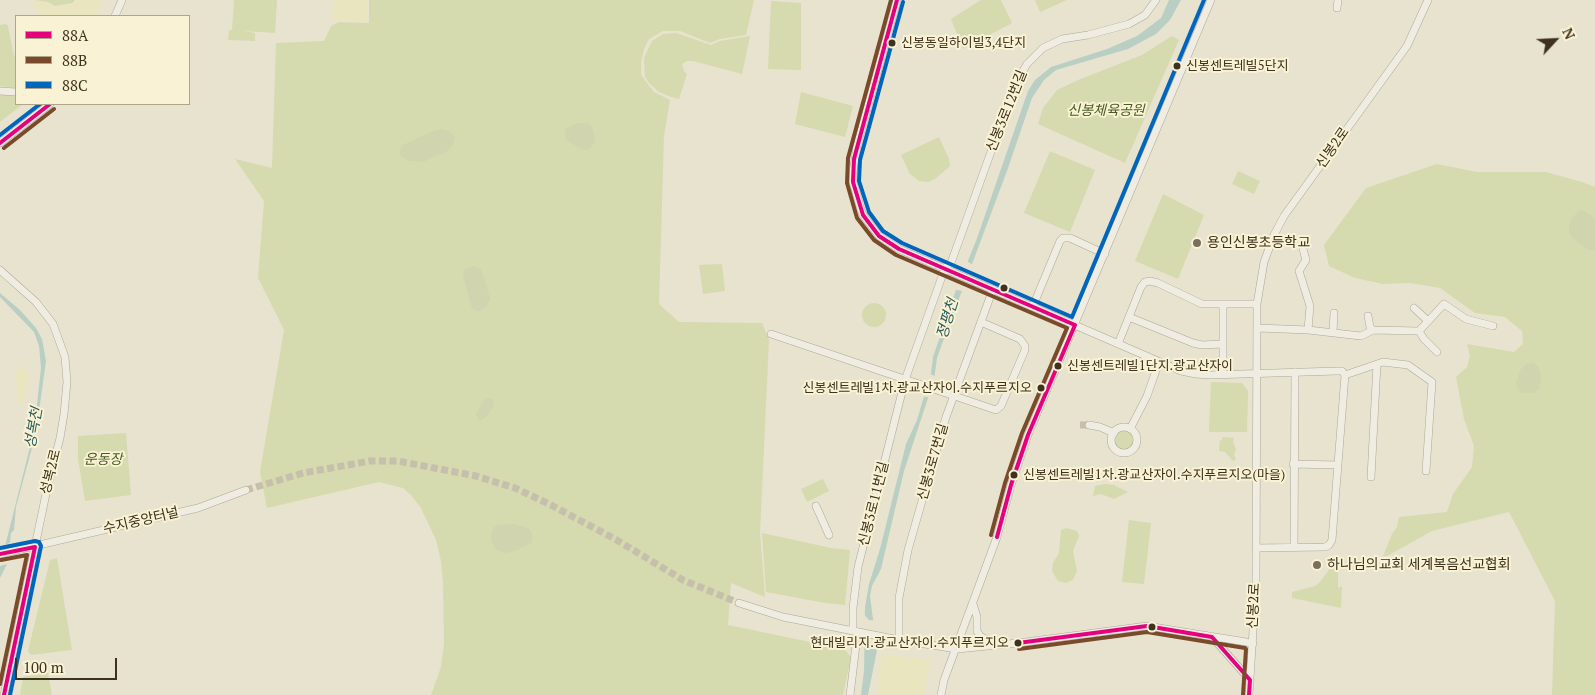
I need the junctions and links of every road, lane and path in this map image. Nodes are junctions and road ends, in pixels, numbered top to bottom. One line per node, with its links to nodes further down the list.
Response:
1 (122, 0): 6 (street)
2 (897, 0): 13 (street)
3 (1156, 0): 13 (street, 신봉3로12번길)
4 (1211, 0): 12 (street)
5 (1428, 0): 17 (street, 신봉2로)
6 (116, 15)
7 (0, 91): 8 (street)
8 (15, 92)
9 (49, 105): 10 (street)
10 (0, 143)
11 (1302, 249): 28 (street)
12 (1105, 254): 18 (street); 25 (street)
13 (945, 268): 15 (street); 42 (street, 신봉3로11번길)
14 (0, 270): 54 (street, 성복2로)
15 (993, 289): 18 (street); 24 (street, 신봉3로7번길)
16 (1223, 304): 17 (street); 22 (street); 34 (street)
17 (1257, 304): 27 (street, 신봉2로)
18 (1033, 306): 25 (street)
19 (1414, 308): 23 (street)
20 (1334, 313): 31 (street)
21 (1368, 316): 29 (street)
22 (1129, 317): 33 (street); 34 (street)
23 (1428, 321): 26 (street); 30 (street)
24 (981, 322): 43 (street, 신봉3로7번길); 43 (street)
25 (1075, 325): 33 (street); 59 (street)
26 (1493, 326)
27 (1258, 328): 28 (street); 40 (street, 신봉2로)
28 (1308, 330): 31 (street)
29 (1374, 330): 30 (street); 31 (street)
30 (1419, 331): 35 (street)
31 (1333, 332)
32 (771, 334): 42 (street)
33 (1118, 344): 36 (street)
34 (1223, 344): 39 (street)
35 (1437, 352)
36 (1159, 362): 39 (street); 45 (street)
37 (1378, 364): 41 (street); 49 (street); 50 (street)
38 (1295, 372): 40 (street); 41 (street); 47 (street)
39 (1223, 374): 40 (street)
40 (1258, 374): 55 (street, 신봉2로)
41 (1346, 375): 48 (street)
42 (905, 380): 43 (street); 60 (street, 신봉3로11번길)
43 (954, 394): 62 (street, 신봉3로7번길)
44 (1090, 425): 46 (street)
45 (1130, 429): 46 (street); 46 (street)
46 (1114, 433)
47 (1293, 464): 48 (street); 56 (street)
48 (1338, 466): 56 (street)
49 (1426, 471)
50 (1371, 476)
51 (246, 490): 54 (street, 수지중앙터널)
52 (816, 506): 53 (street)
53 (829, 535)
54 (35, 547): 57 (street, 수지중앙터널); 68 (street, 성복2로)
55 (1256, 548): 56 (street); 63 (street, 신봉2로)
56 (1294, 548)
57 (0, 554)
58 (739, 603): 60 (street)
59 (973, 604): 65 (street); 66 (street)
60 (855, 630): 62 (street)
61 (1212, 637): 63 (street); 65 (street); 67 (street)
62 (899, 640): 66 (street)
63 (1253, 644): 67 (street, 신봉2로)
64 (856, 645): 69 (street)
65 (997, 645): 66 (street)
66 (957, 649): 70 (street)
67 (1250, 680): 71 (street, 신봉2로)
68 (4, 695)
69 (850, 695)
70 (941, 695)
71 (1249, 695)

